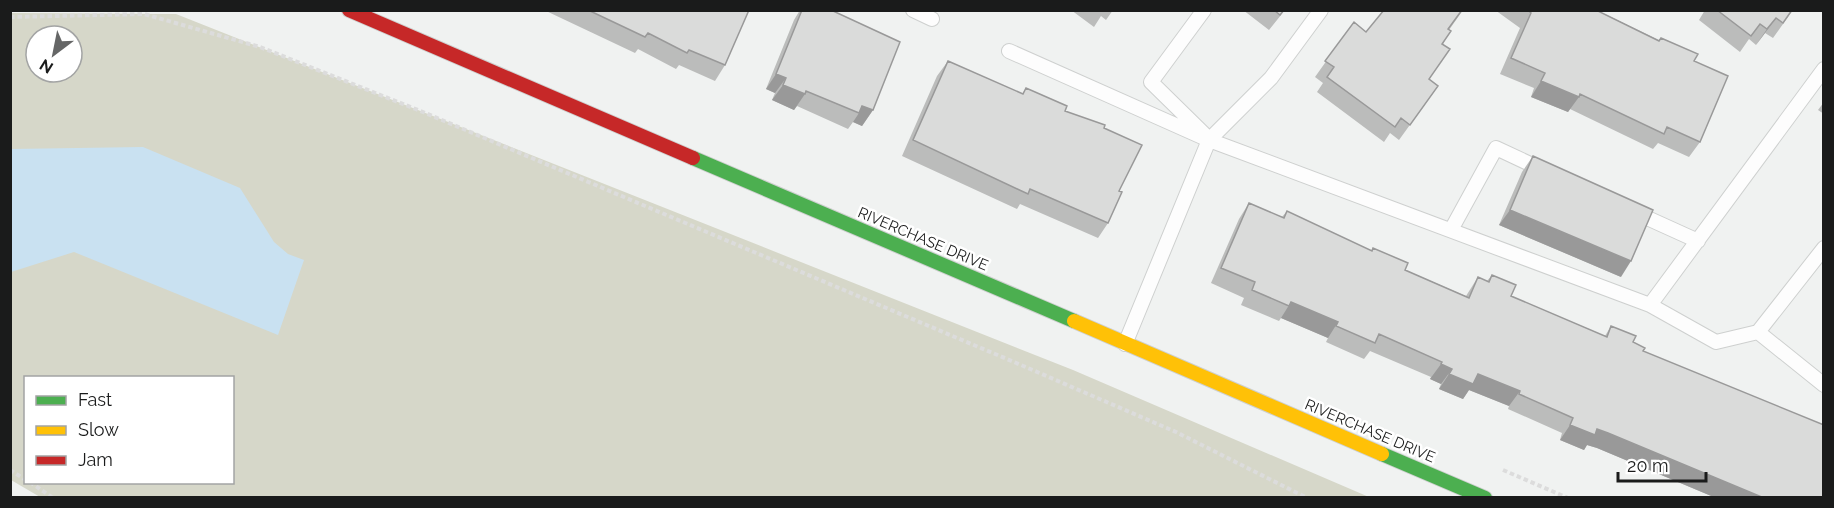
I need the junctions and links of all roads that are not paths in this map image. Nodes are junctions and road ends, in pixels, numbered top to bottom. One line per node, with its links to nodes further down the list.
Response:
1 (349, 10): 16 (street, RIVERCHASE DRIVE)
2 (913, 10): 5 (lane)
3 (1204, 10): 8 (lane)
4 (1321, 10): 8 (lane)
5 (932, 20)
6 (1009, 51): 8 (lane)
7 (1824, 69): 12 (lane)
8 (1209, 140): 11 (lane); 16 (lane)
9 (1560, 178): 11 (lane)
10 (1623, 207): 12 (lane)
11 (1451, 230): 14 (lane)
12 (1698, 241): 14 (lane)
13 (1824, 248): 15 (lane)
14 (1650, 305): 15 (lane)
15 (1758, 332): 17 (lane)
16 (1125, 344): 18 (street, RIVERCHASE DRIVE)
17 (1824, 385)
18 (1485, 498)

